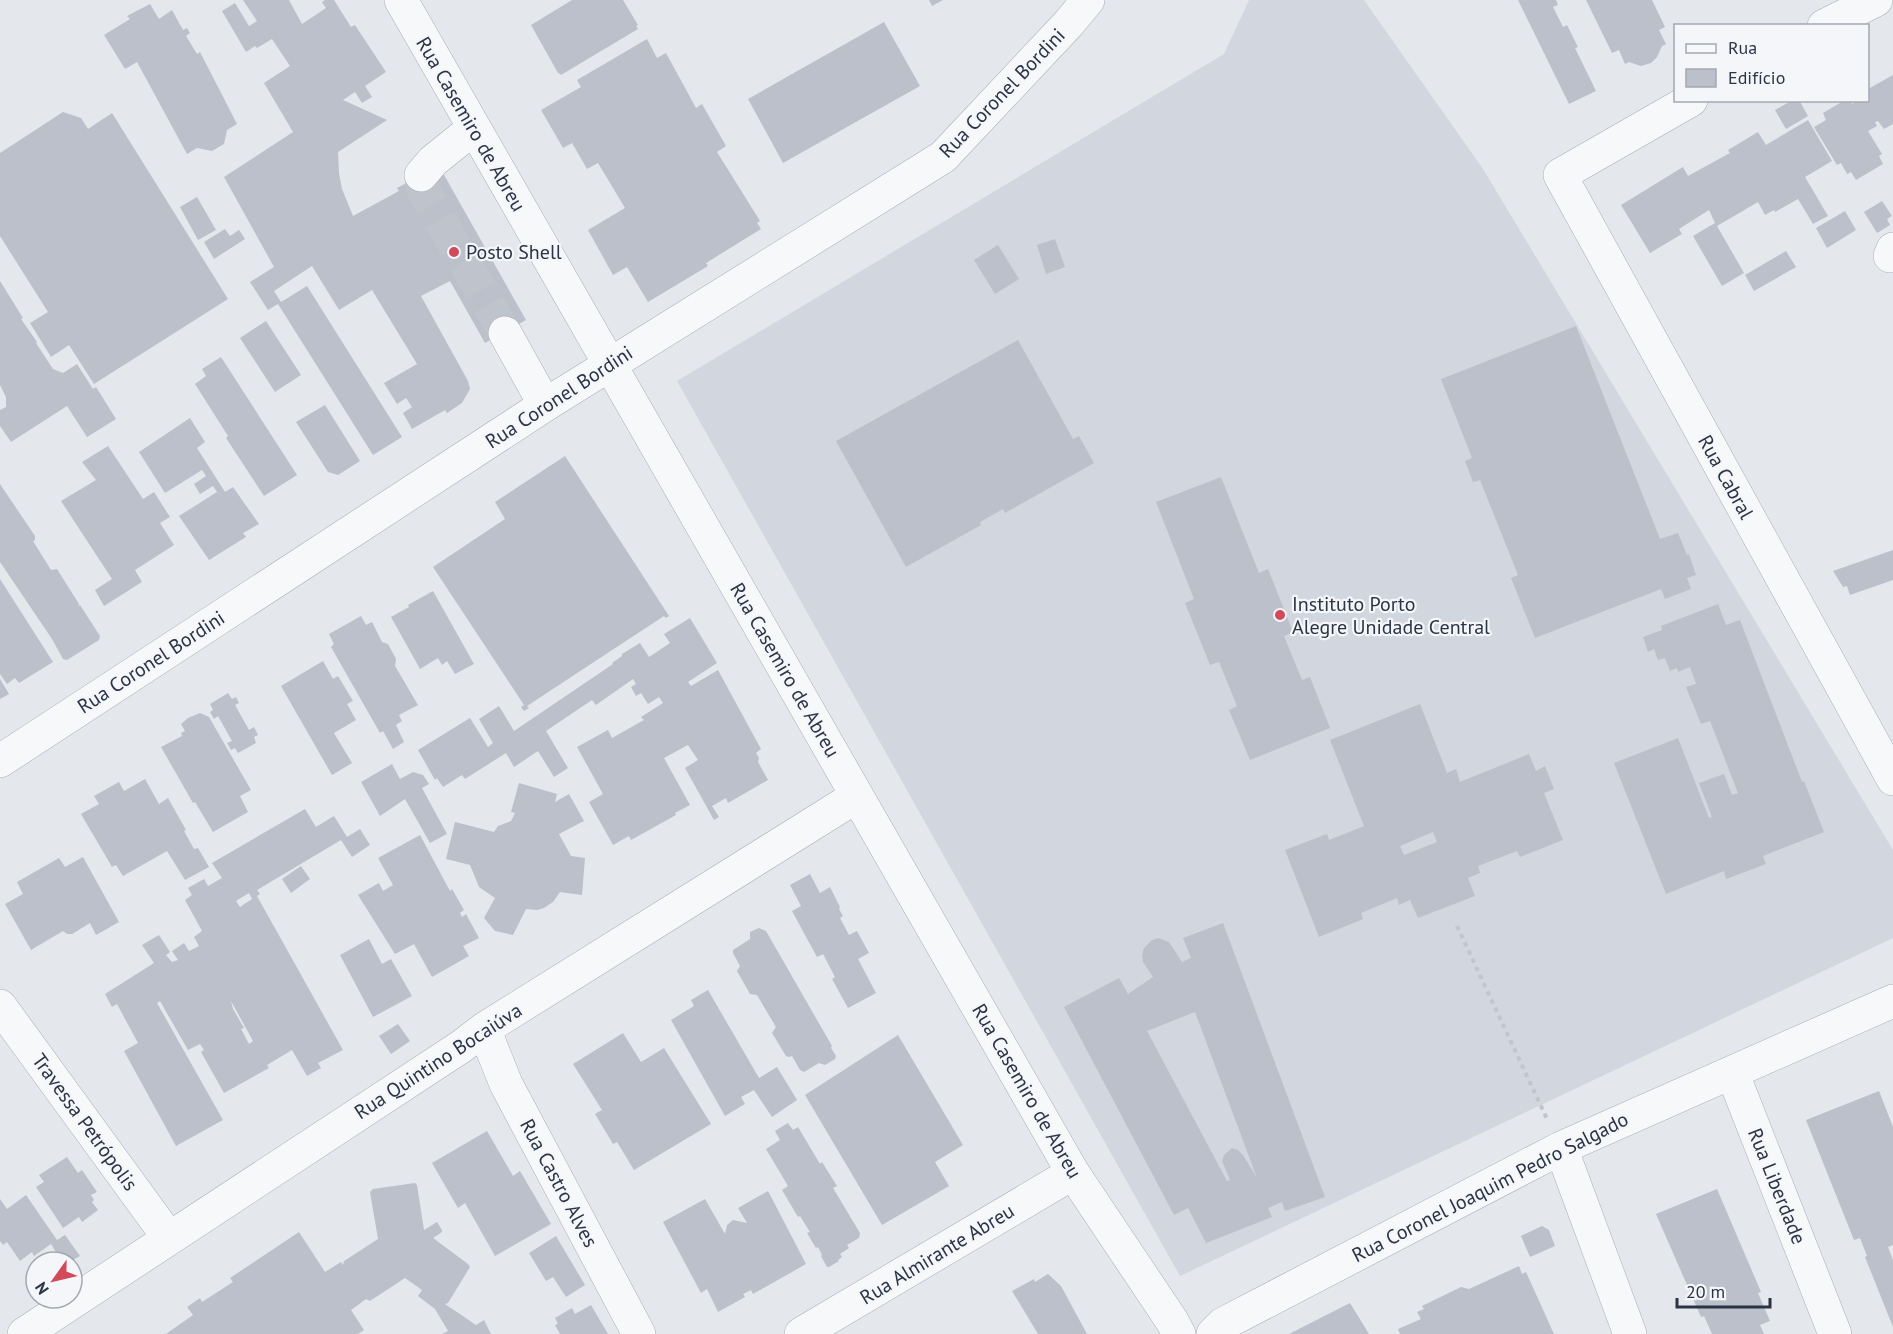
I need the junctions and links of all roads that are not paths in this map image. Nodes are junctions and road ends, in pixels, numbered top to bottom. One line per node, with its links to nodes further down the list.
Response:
1 (401, 0): 6 (street, Rua Casemiro de Abreu)
2 (1088, 0): 9 (street, Rua Coronel Bordini)
3 (1876, 0): 4 (street)
4 (1828, 24)
5 (1688, 102): 12 (street, Rua Cabral)
6 (474, 128): 7 (street); 9 (street, Rua Casemiro de Abreu)
7 (421, 175)
8 (505, 333): 10 (street)
9 (609, 364): 10 (street, Rua Coronel Bordini); 13 (street, Rua Casemiro de Abreu)
10 (545, 405): 11 (street, Rua Coronel Bordini)
11 (0, 761)
12 (1893, 779)
13 (857, 796): 16 (street, Rua Quintino Bocaiúva); 19 (street, Rua Casemiro de Abreu)
14 (1893, 1001): 17 (street, Rua Coronel Joaquim Pedro Salgado)
15 (0, 1006): 20 (street, Travessa Petrópolis)
16 (484, 1029): 20 (street, Rua Quintino Bocaiúva); 24 (street, Rua Castro Alves)
17 (1732, 1072): 18 (street, Rua Coronel Joaquim Pedro Salgado); 27 (street, Rua Liberdade)
18 (1561, 1148): 22 (street, Rua Coronel Joaquim Pedro Salgado); 26 (street)
19 (1073, 1173): 21 (street, Rua Casemiro de Abreu); 25 (street, Rua Almirante Abreu)
20 (169, 1239): 23 (street, Rua Quintino Bocaiúva)
21 (1176, 1328): 22 (street, Rua Coronel Joaquim Pedro Salgado)
22 (1218, 1329)
23 (24, 1334)
24 (639, 1334)
25 (801, 1334)
26 (1630, 1334)
27 (1835, 1334)

